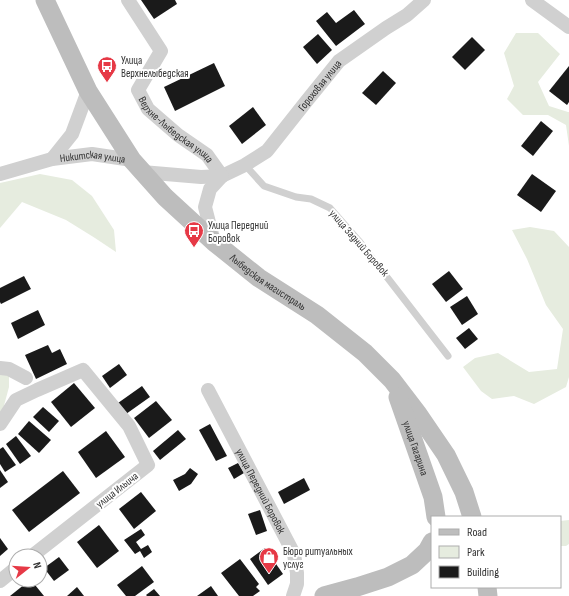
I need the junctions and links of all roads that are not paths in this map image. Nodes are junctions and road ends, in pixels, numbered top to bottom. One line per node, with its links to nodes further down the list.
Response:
1 (45, 0): 6 (main road, Лыбедская магистраль)
2 (128, 0): 11 (street, Верхне-Лыбедская улица)
3 (424, 0): 8 (street, Гороховая улица)
4 (532, 0): 5 (street)
5 (569, 27)
6 (88, 91): 7 (street, Никитская улица); 9 (main road, Лыбедская магистраль)
7 (52, 159): 9 (street, Никитская улица); 10 (street, Никитская улица)
8 (245, 164): 11 (street, Гороховая улица); 13 (lane, улица Задний Боровок)
9 (137, 166): 11 (street, Гороховая улица); 12 (main road, Лыбедская магистраль)
10 (0, 174)
11 (222, 176): 12 (street, Гороховая улица)
12 (214, 242): 16 (main road, Лыбедская магистраль)
13 (448, 356)
14 (0, 368): 15 (street)
15 (26, 378)
16 (392, 380): 19 (main road, улица Гагарина); 20 (main road, Лыбедская магистраль)
17 (208, 390): 25 (street, улица Передний Боровок)
18 (0, 424): 22 (street, улица Ильича)
19 (436, 516)
20 (472, 516)
21 (431, 544): 26 (main road)
22 (42, 548)
23 (8, 574): 24 (street)
24 (0, 581)
25 (293, 596)
26 (324, 596)

